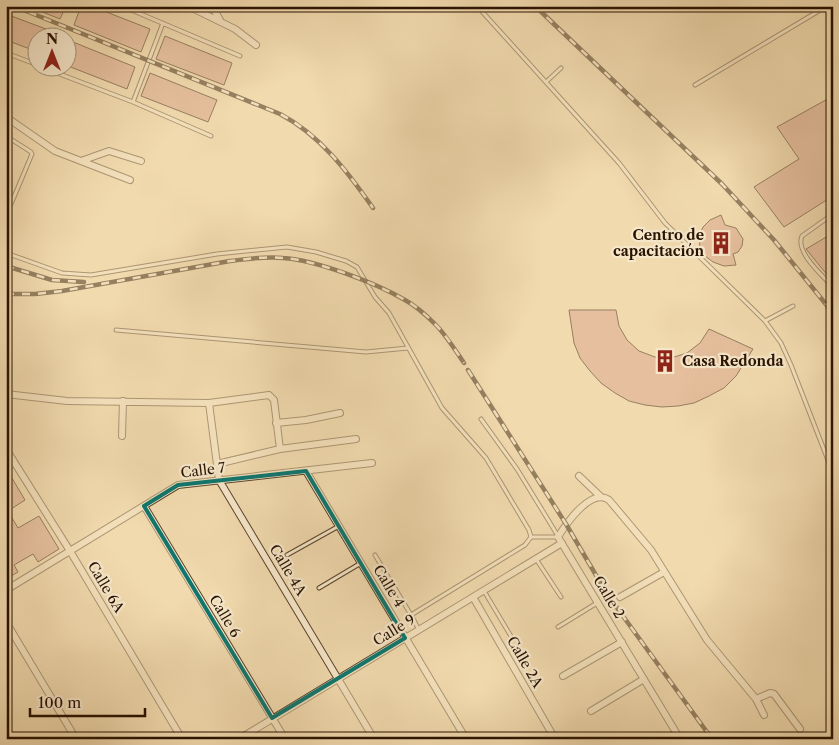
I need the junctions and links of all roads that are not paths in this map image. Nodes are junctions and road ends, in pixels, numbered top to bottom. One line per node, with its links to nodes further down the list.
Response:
1 (122, 6): 7 (lane)
2 (188, 6): 6 (street)
3 (212, 6): 6 (street)
4 (477, 6): 14 (lane)
5 (827, 6): 15 (lane)
6 (221, 21): 8 (street)
7 (163, 23): 10 (lane); 16 (lane)
8 (256, 45)
9 (6, 53): 11 (lane)
10 (240, 56)
11 (28, 61)
12 (561, 68): 14 (lane)
13 (70, 78): 16 (lane)
14 (546, 82): 28 (lane)
15 (695, 85)
16 (133, 102): 19 (lane)
17 (6, 117): 20 (street)
18 (6, 136): 24 (lane)
19 (212, 136)
20 (82, 161): 21 (street); 22 (street)
21 (140, 161)
22 (130, 180)
23 (833, 214): 26 (lane)
24 (6, 216)
25 (6, 253): 30 (lane)
26 (833, 287)
27 (793, 306): 28 (lane)
28 (765, 321): 44 (lane)
29 (116, 330): 30 (lane)
30 (408, 348): 50 (lane)
31 (6, 394): 32 (street)
32 (123, 401): 33 (street); 37 (street)
33 (209, 403): 36 (street); 42 (street, Calle 4A)
34 (340, 413): 36 (street)
35 (481, 419): 51 (lane, Calle 2)
36 (276, 423): 40 (street)
37 (122, 436)
38 (356, 439): 40 (street)
39 (6, 449): 52 (street, Calle 6A)
40 (280, 449): 42 (street)
41 (372, 463): 43 (street, Calle 7)
42 (217, 464): 46 (street, Calle 4A)
43 (306, 471): 46 (street, Calle 7); 49 (street, Calle 4)
44 (833, 473)
45 (579, 476): 47 (street)
46 (219, 480): 48 (street, Calle 7); 73 (street, Calle 4A)
47 (601, 497): 51 (street); 57 (street)
48 (144, 506): 52 (street, Calle 7); 78 (street, Calle 6)
49 (339, 526): 53 (lane); 56 (street, Calle 4)
50 (531, 537): 51 (lane); 65 (lane)
51 (560, 540): 55 (street, Calle 9); 64 (street, Calle 2)
52 (70, 551): 59 (street, Calle 7); 81 (street, Calle 6A)
53 (287, 556)
54 (375, 556): 65 (lane)
55 (536, 559): 60 (street, Calle 9); 62 (lane)
56 (361, 563): 58 (lane); 69 (street, Calle 4)
57 (664, 572): 63 (street); 75 (street)
58 (319, 588)
59 (6, 590)
60 (484, 590): 61 (street, Calle 9); 70 (lane)
61 (472, 597): 68 (street, Calle 9); 86 (street, Calle 2A)
62 (561, 597)
63 (620, 597)
64 (598, 603): 67 (lane); 71 (street, Calle 2)
65 (410, 615): 68 (lane)
66 (6, 622): 80 (street)
67 (558, 628)
68 (419, 630): 69 (street, Calle 9)
69 (405, 638): 73 (street, Calle 9); 85 (street, Calle 4)
70 (512, 638)
71 (622, 642): 72 (street); 74 (street, Calle 2)
72 (563, 676)
73 (338, 679): 78 (street, Calle 9); 84 (street, Calle 4A)
74 (644, 679): 76 (street); 87 (street, Calle 2)
75 (756, 699): 77 (street); 79 (street)
76 (591, 711)
77 (764, 715)
78 (272, 718): 82 (street, Calle 9); 83 (street, Calle 6)
79 (800, 729)
80 (76, 739)
81 (182, 739)
82 (239, 739)
83 (285, 739)
84 (374, 739)
85 (466, 739)
86 (555, 739)
87 (680, 739)

